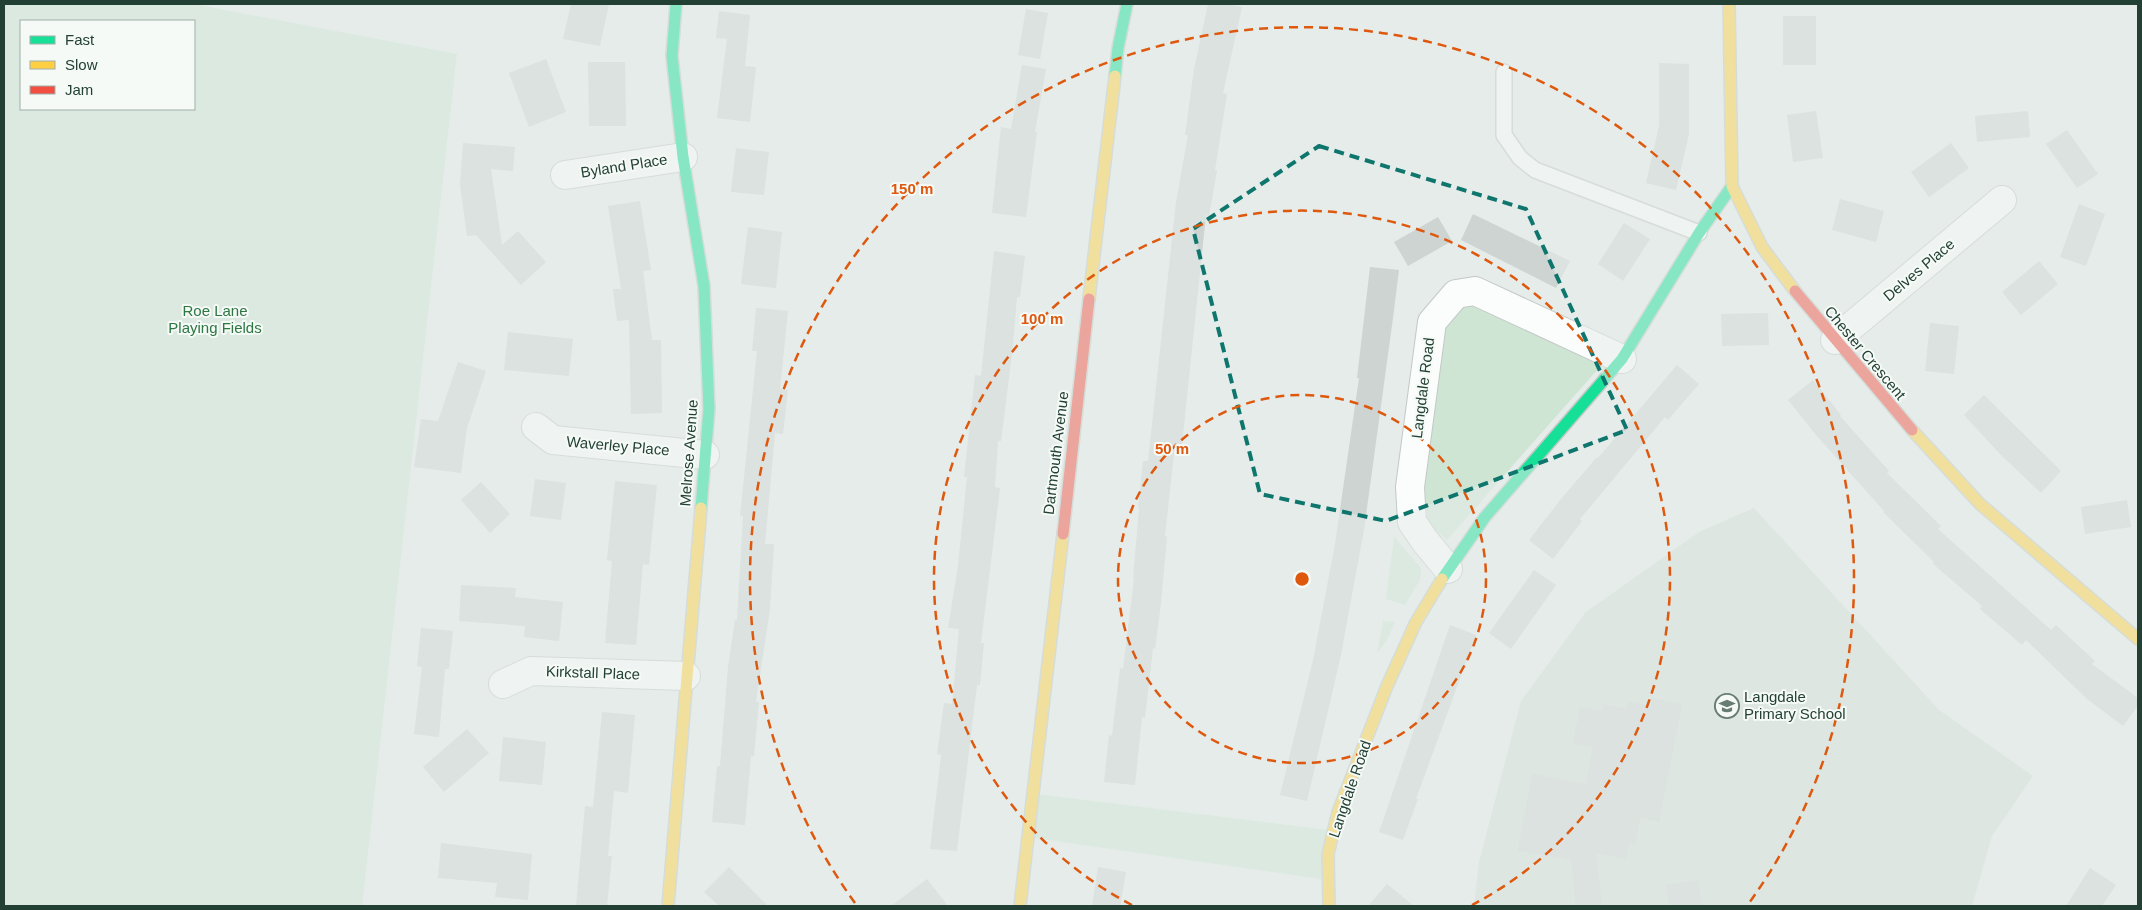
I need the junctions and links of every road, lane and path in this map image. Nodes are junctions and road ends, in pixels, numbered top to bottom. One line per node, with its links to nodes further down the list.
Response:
1 (676, 4): 5 (street, Melrose Avenue)
2 (1127, 4): 19 (street, Dartmouth Avenue)
3 (1729, 4): 7 (street, Chester Crescent)
4 (1504, 72): 9 (lane)
5 (683, 158): 6 (street, Byland Place); 13 (street, Melrose Avenue)
6 (565, 175)
7 (1732, 186): 9 (street, Langdale Road); 10 (street, Chester Crescent)
8 (2002, 200): 10 (street, Delves Place)
9 (1699, 233): 11 (street, Langdale Road)
10 (1835, 340): 15 (street, Chester Crescent)
11 (1622, 359): 14 (street, Langdale Road); 14 (street, Langdale Road)
12 (536, 427): 13 (street, Waverley Place)
13 (705, 455): 16 (street, Melrose Avenue)
14 (1448, 569): 20 (street, Langdale Road)
15 (2135, 630)
16 (686, 676): 17 (street, Kirkstall Place); 18 (street, Melrose Avenue)
17 (503, 684)
18 (668, 906)
19 (1020, 906)
20 (1329, 906)

